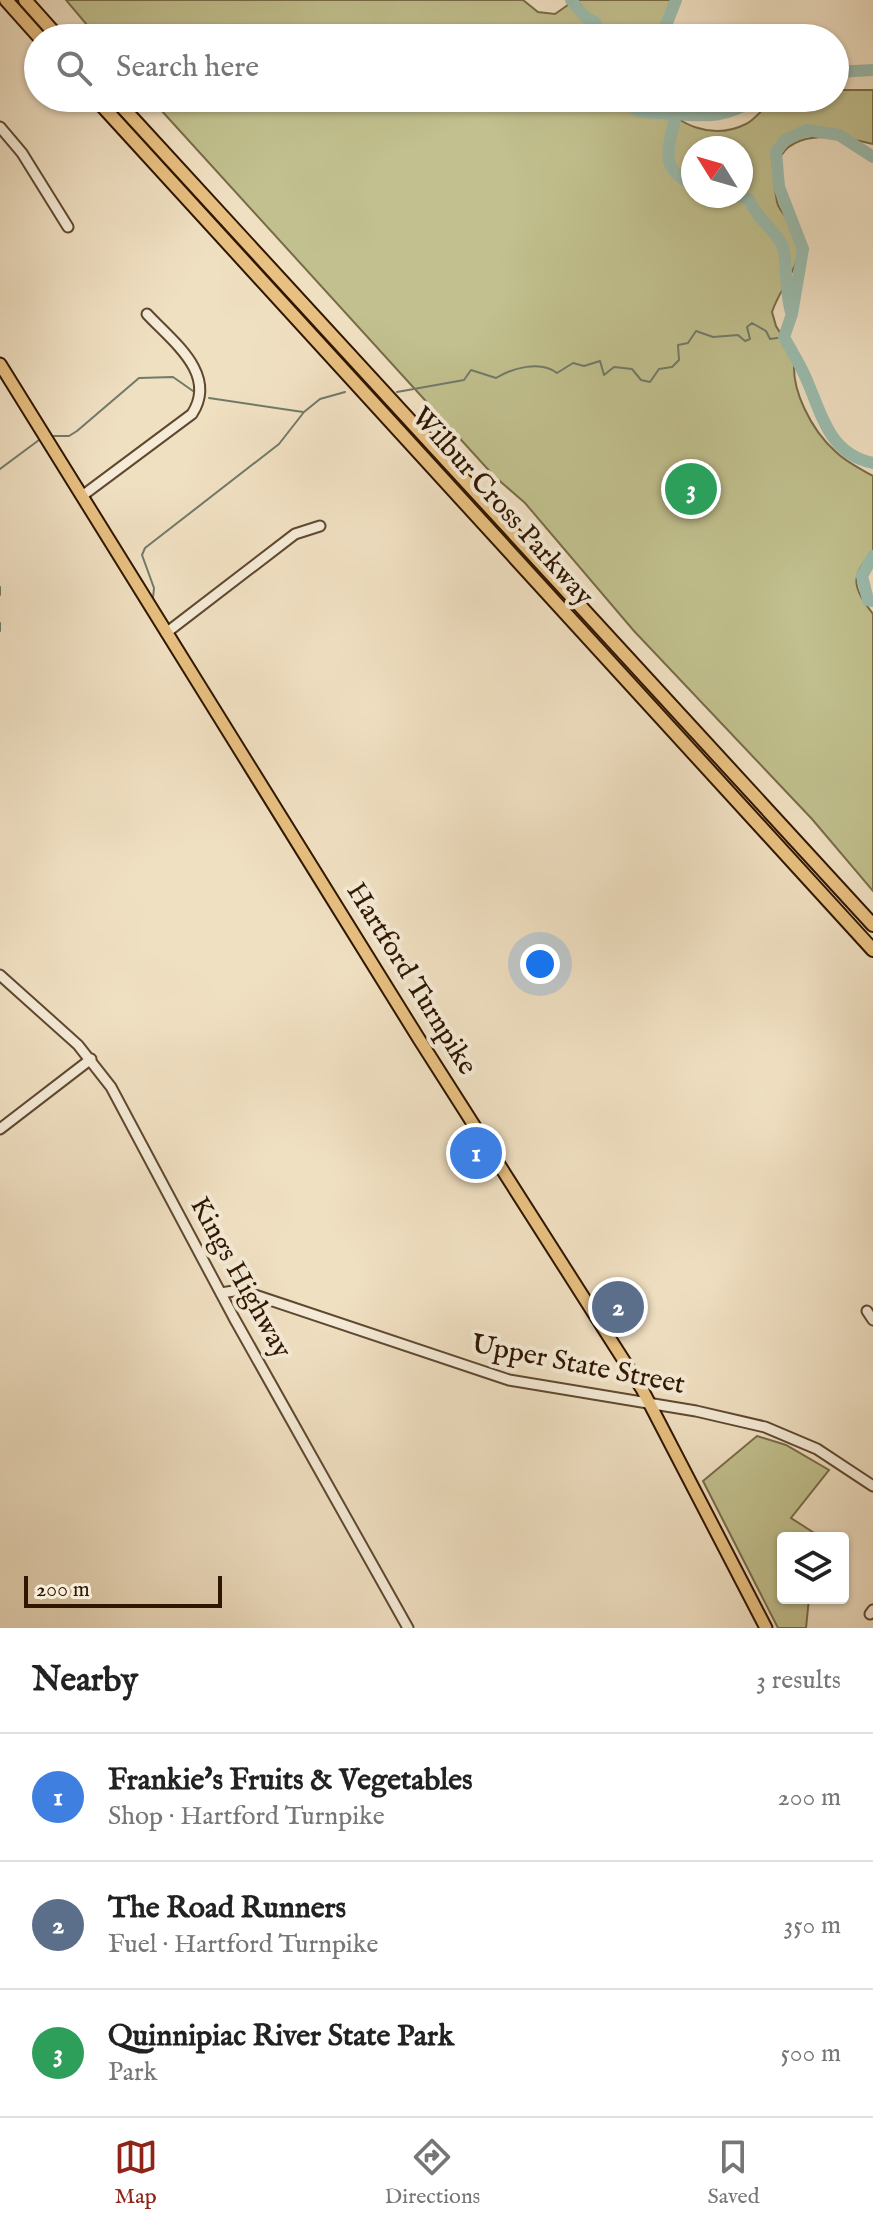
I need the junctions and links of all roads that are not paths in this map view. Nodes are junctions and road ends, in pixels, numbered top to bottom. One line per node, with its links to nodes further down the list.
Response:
1 (6, 0): 3 (highway)
2 (25, 0): 4 (highway)
3 (27, 24)
4 (46, 24)
5 (108, 112): 15 (highway, Wilbur Cross Parkway)
6 (127, 112): 14 (highway, Wilbur Cross Parkway)
7 (0, 127): 8 (street)
8 (68, 227)
9 (147, 314): 11 (street)
10 (0, 364): 11 (main road, Hartford Turnpike)
11 (82, 496): 13 (main road, Hartford Turnpike)
12 (320, 526): 13 (street)
13 (166, 633): 20 (main road, Hartford Turnpike)
14 (873, 925)
15 (873, 950)
16 (0, 975): 17 (street, Kings Highway)
17 (91, 1059): 18 (street); 19 (street, Kings Highway)
18 (0, 1129)
19 (221, 1293): 20 (street, Upper State Street); 22 (street, Kings Highway)
20 (651, 1405): 21 (street, Upper State Street); 23 (main road, Hartford Turnpike)
21 (872, 1482)
22 (408, 1628)
23 (766, 1628)

